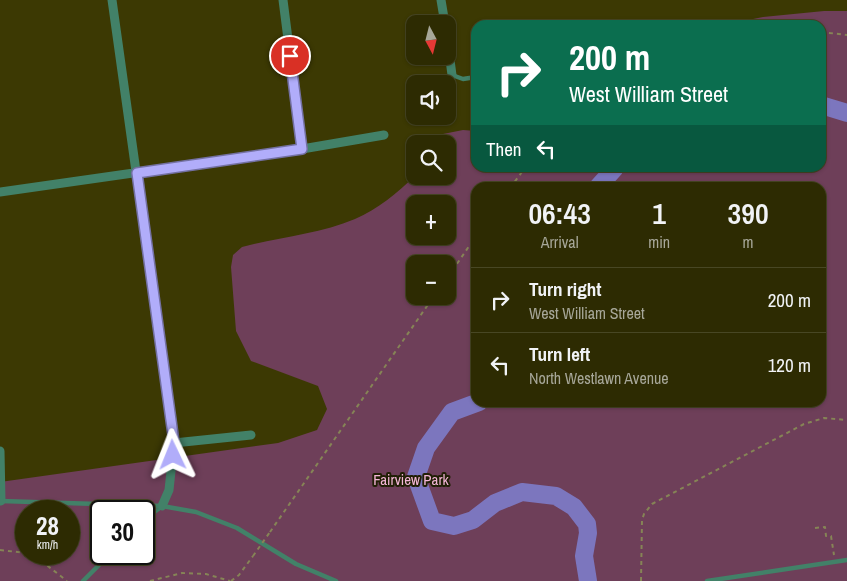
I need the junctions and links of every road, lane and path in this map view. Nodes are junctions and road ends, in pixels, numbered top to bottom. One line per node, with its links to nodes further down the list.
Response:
1 (112, 0): 13 (street)
2 (283, 0): 12 (street)
3 (442, 0): 4 (street)
4 (444, 15)
5 (826, 33): 6 (path)
6 (847, 35)
7 (451, 65): 8 (street)
8 (452, 75)
9 (456, 77): 10 (lane)
10 (471, 78)
11 (384, 135): 12 (street)
12 (302, 149): 13 (street)
13 (137, 173): 14 (street); 20 (street)
14 (0, 192)
15 (471, 243): 16 (path)
16 (456, 265)
17 (428, 305): 37 (path, bridge)
18 (847, 420): 39 (path)
19 (250, 435): 20 (street)
20 (174, 442): 25 (street)
21 (0, 451): 22 (street)
22 (1, 501): 23 (lane)
23 (90, 504)
24 (155, 506): 25 (lane)
25 (162, 506): 26 (lane); 38 (lane)
26 (155, 511)
27 (815, 528): 31 (path)
28 (0, 550): 29 (path)
29 (15, 552)
30 (847, 560): 31 (lane)
31 (834, 562): 40 (lane)
32 (46, 565): 34 (path)
33 (98, 565): 35 (lane)
34 (67, 581)
35 (83, 581)
36 (150, 581): 37 (path)
37 (230, 581)
38 (336, 581)
39 (641, 581)
40 (707, 581)

